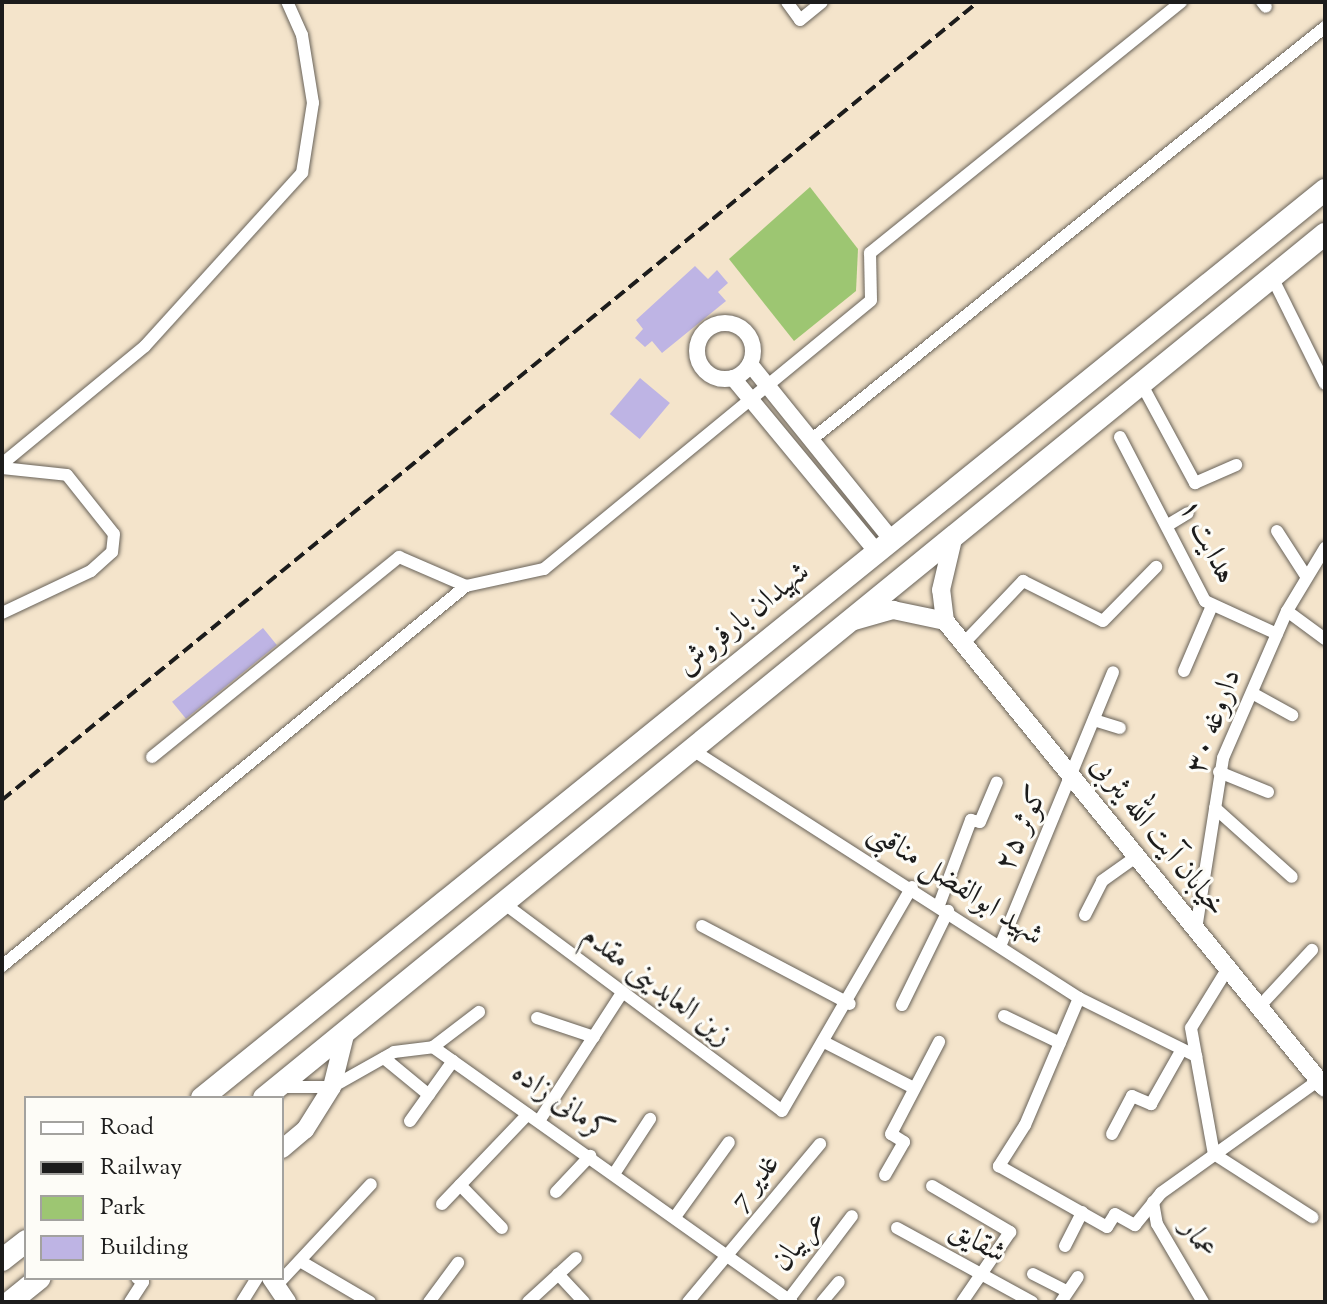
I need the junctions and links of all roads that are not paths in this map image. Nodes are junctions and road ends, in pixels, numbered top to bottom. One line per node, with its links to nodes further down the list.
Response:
1 (287, 2): 19 (street)
2 (787, 2): 3 (street)
3 (822, 2)
4 (1181, 2): 12 (street)
5 (1325, 27): 16 (street)
6 (1325, 190): 24 (highway, شهیدان بارفروش)
7 (1325, 234): 8 (highway)
8 (1272, 277): 11 (highway); 13 (street)
9 (750, 364): 10 (street); 10 (street); 12 (street)
10 (733, 378): 14 (street)
11 (1141, 383): 18 (street); 23 (highway)
12 (766, 384): 14 (street); 16 (street)
13 (1325, 384)
14 (749, 397): 17 (street); 28 (street)
15 (1120, 437): 21 (street, هدایت ۱)
16 (811, 440): 17 (street); 24 (street)
17 (795, 453): 24 (street)
18 (1236, 465)
19 (2, 466): 31 (street)
20 (1188, 513): 21 (street)
21 (1168, 525): 29 (street, هدایت ۱)
22 (1277, 531): 27 (street)
23 (954, 535): 32 (main road); 33 (highway)
24 (884, 545): 50 (highway, شهیدان بارفروش)
25 (1324, 551): 27 (street, داروغه ۳۰)
26 (1156, 567): 36 (street)
27 (1306, 576): 30 (street, داروغه ۳۰)
28 (466, 586): 44 (street); 64 (street)
29 (1211, 608): 34 (street, هدایت ۱); 37 (street)
30 (1287, 611): 34 (street, داروغه ۳۰); 35 (street)
31 (2, 613)
32 (945, 621): 33 (main road); 36 (main road, خیابان آیت الله یثربی)
33 (842, 626): 43 (highway)
34 (1277, 634): 39 (street, داروغه ۳۰)
35 (1325, 639)
36 (964, 643): 46 (main road, خیابان آیت الله یثربی)
37 (1184, 671)
38 (1113, 672): 41 (street, کوثر ۲۵)
39 (1252, 693): 40 (street); 45 (street, داروغه ۳۰)
40 (1292, 715)
41 (1094, 720): 42 (street); 46 (street, کوثر ۲۵)
42 (1120, 728)
43 (691, 749): 52 (highway); 54 (street, شهید ابوالفضل مناقبی)
44 (152, 757)
45 (1219, 772): 48 (street); 49 (street, داروغه ۳۰)
46 (1073, 778): 51 (main road, خیابان آیت الله یثربی); 62 (street, کوثر ۲۵)
47 (997, 782): 57 (street)
48 (1268, 792)
49 (1215, 808): 53 (street); 61 (street, داروغه ۳۰)
50 (522, 841): 52 (highway); 55 (highway, شهیدان بارفروش)
51 (1137, 856): 58 (street); 61 (main road, خیابان آیت الله یثربی)
52 (542, 870): 56 (highway)
53 (1292, 877)
54 (912, 887): 57 (street, شهید ابوالفضل مناقبی); 68 (street)
55 (451, 895): 59 (highway); 89 (highway, شهیدان بارفروش)
56 (502, 902): 59 (highway); 66 (street, زین العابدینی مقدم)
57 (944, 908): 62 (street, شهید ابوالفضل مناقبی); 69 (street)
58 (1085, 915)
59 (476, 923): 74 (highway)
60 (702, 926): 68 (street)
61 (1196, 929): 65 (main road, خیابان آیت الله یثربی)
62 (1001, 944): 67 (street, شهید ابوالفضل مناقبی)
63 (1312, 950): 70 (street)
64 (2, 966)
65 (1228, 968): 70 (main road, خیابان آیت الله یثربی); 81 (street)
66 (620, 996): 75 (street); 77 (street, زین العابدینی مقدم)
67 (1079, 998): 78 (street); 80 (street, شهید ابوالفضل مناقبی)
68 (850, 1004): 77 (street)
69 (902, 1005)
70 (1259, 1007): 84 (main road, خیابان آیت الله یثربی)
71 (479, 1012): 79 (street)
72 (1004, 1016): 78 (street)
73 (537, 1018): 75 (street)
74 (346, 1031): 85 (main road); 87 (highway)
75 (594, 1037): 90 (street)
76 (939, 1042): 86 (street)
77 (826, 1043): 86 (street)
78 (1060, 1043): 107 (street)
79 (433, 1047): 82 (street); 83 (street, کرمانی زاده)
80 (1181, 1051): 81 (street, شهید ابوالفضل مناقبی); 93 (street)
81 (1196, 1056): 97 (street)
82 (384, 1058): 85 (street); 88 (street)
83 (453, 1061): 88 (street); 90 (street, کرمانی زاده)
84 (1322, 1084): 97 (street)
85 (332, 1087): 87 (street); 96 (main road)
86 (914, 1088): 100 (street)
87 (270, 1092)
88 (429, 1095): 92 (street)
89 (204, 1096)
90 (534, 1117): 98 (street, کرمانی زاده); 102 (street)
91 (650, 1119): 99 (street)
92 (410, 1121)
93 (1112, 1134)
94 (729, 1142): 109 (street)
95 (820, 1144): 115 (street, غدیر 7)
96 (284, 1147)
97 (1214, 1154): 105 (street); 110 (street)
98 (590, 1156): 99 (street, کرمانی زاده); 104 (street)
99 (614, 1174): 109 (street, کرمانی زاده)
100 (885, 1175)
101 (371, 1184): 118 (street)
102 (460, 1185): 106 (street); 111 (street)
103 (932, 1186): 124 (street)
104 (556, 1192)
105 (1153, 1202): 107 (street); 144 (street, عمار)
106 (442, 1204)
107 (1082, 1212): 114 (street)
108 (852, 1216): 131 (street, عربیان)
109 (675, 1217): 115 (street, کرمانی زاده)
110 (1312, 1217)
111 (502, 1228)
112 (897, 1228): 124 (street, شقایق)
113 (24, 1243): 117 (highway)
114 (1065, 1246)
115 (733, 1254): 131 (street, کرمانی زاده); 140 (street, غدیر 7)
116 (576, 1258): 121 (street)
117 (2, 1260)
118 (300, 1261): 120 (street); 136 (street)
119 (458, 1263): 137 (street)
120 (284, 1273)
121 (558, 1274): 138 (street); 139 (street)
122 (1033, 1274): 130 (street)
123 (1078, 1277): 130 (street)
124 (983, 1278): 142 (street); 143 (street, شقایق)
125 (38, 1280): 132 (highway)
126 (140, 1280): 133 (street)
127 (256, 1280): 134 (street)
128 (273, 1282): 135 (main road)
129 (839, 1282): 141 (street)
130 (1064, 1296)
131 (791, 1301)
132 (10, 1302)
133 (130, 1302)
134 (242, 1302)
135 (287, 1302)
136 (370, 1302)
137 (429, 1302)
138 (528, 1302)
139 (584, 1302)
140 (688, 1302)
141 (822, 1302)
142 (962, 1302)
143 (1032, 1302)
144 (1203, 1302)

